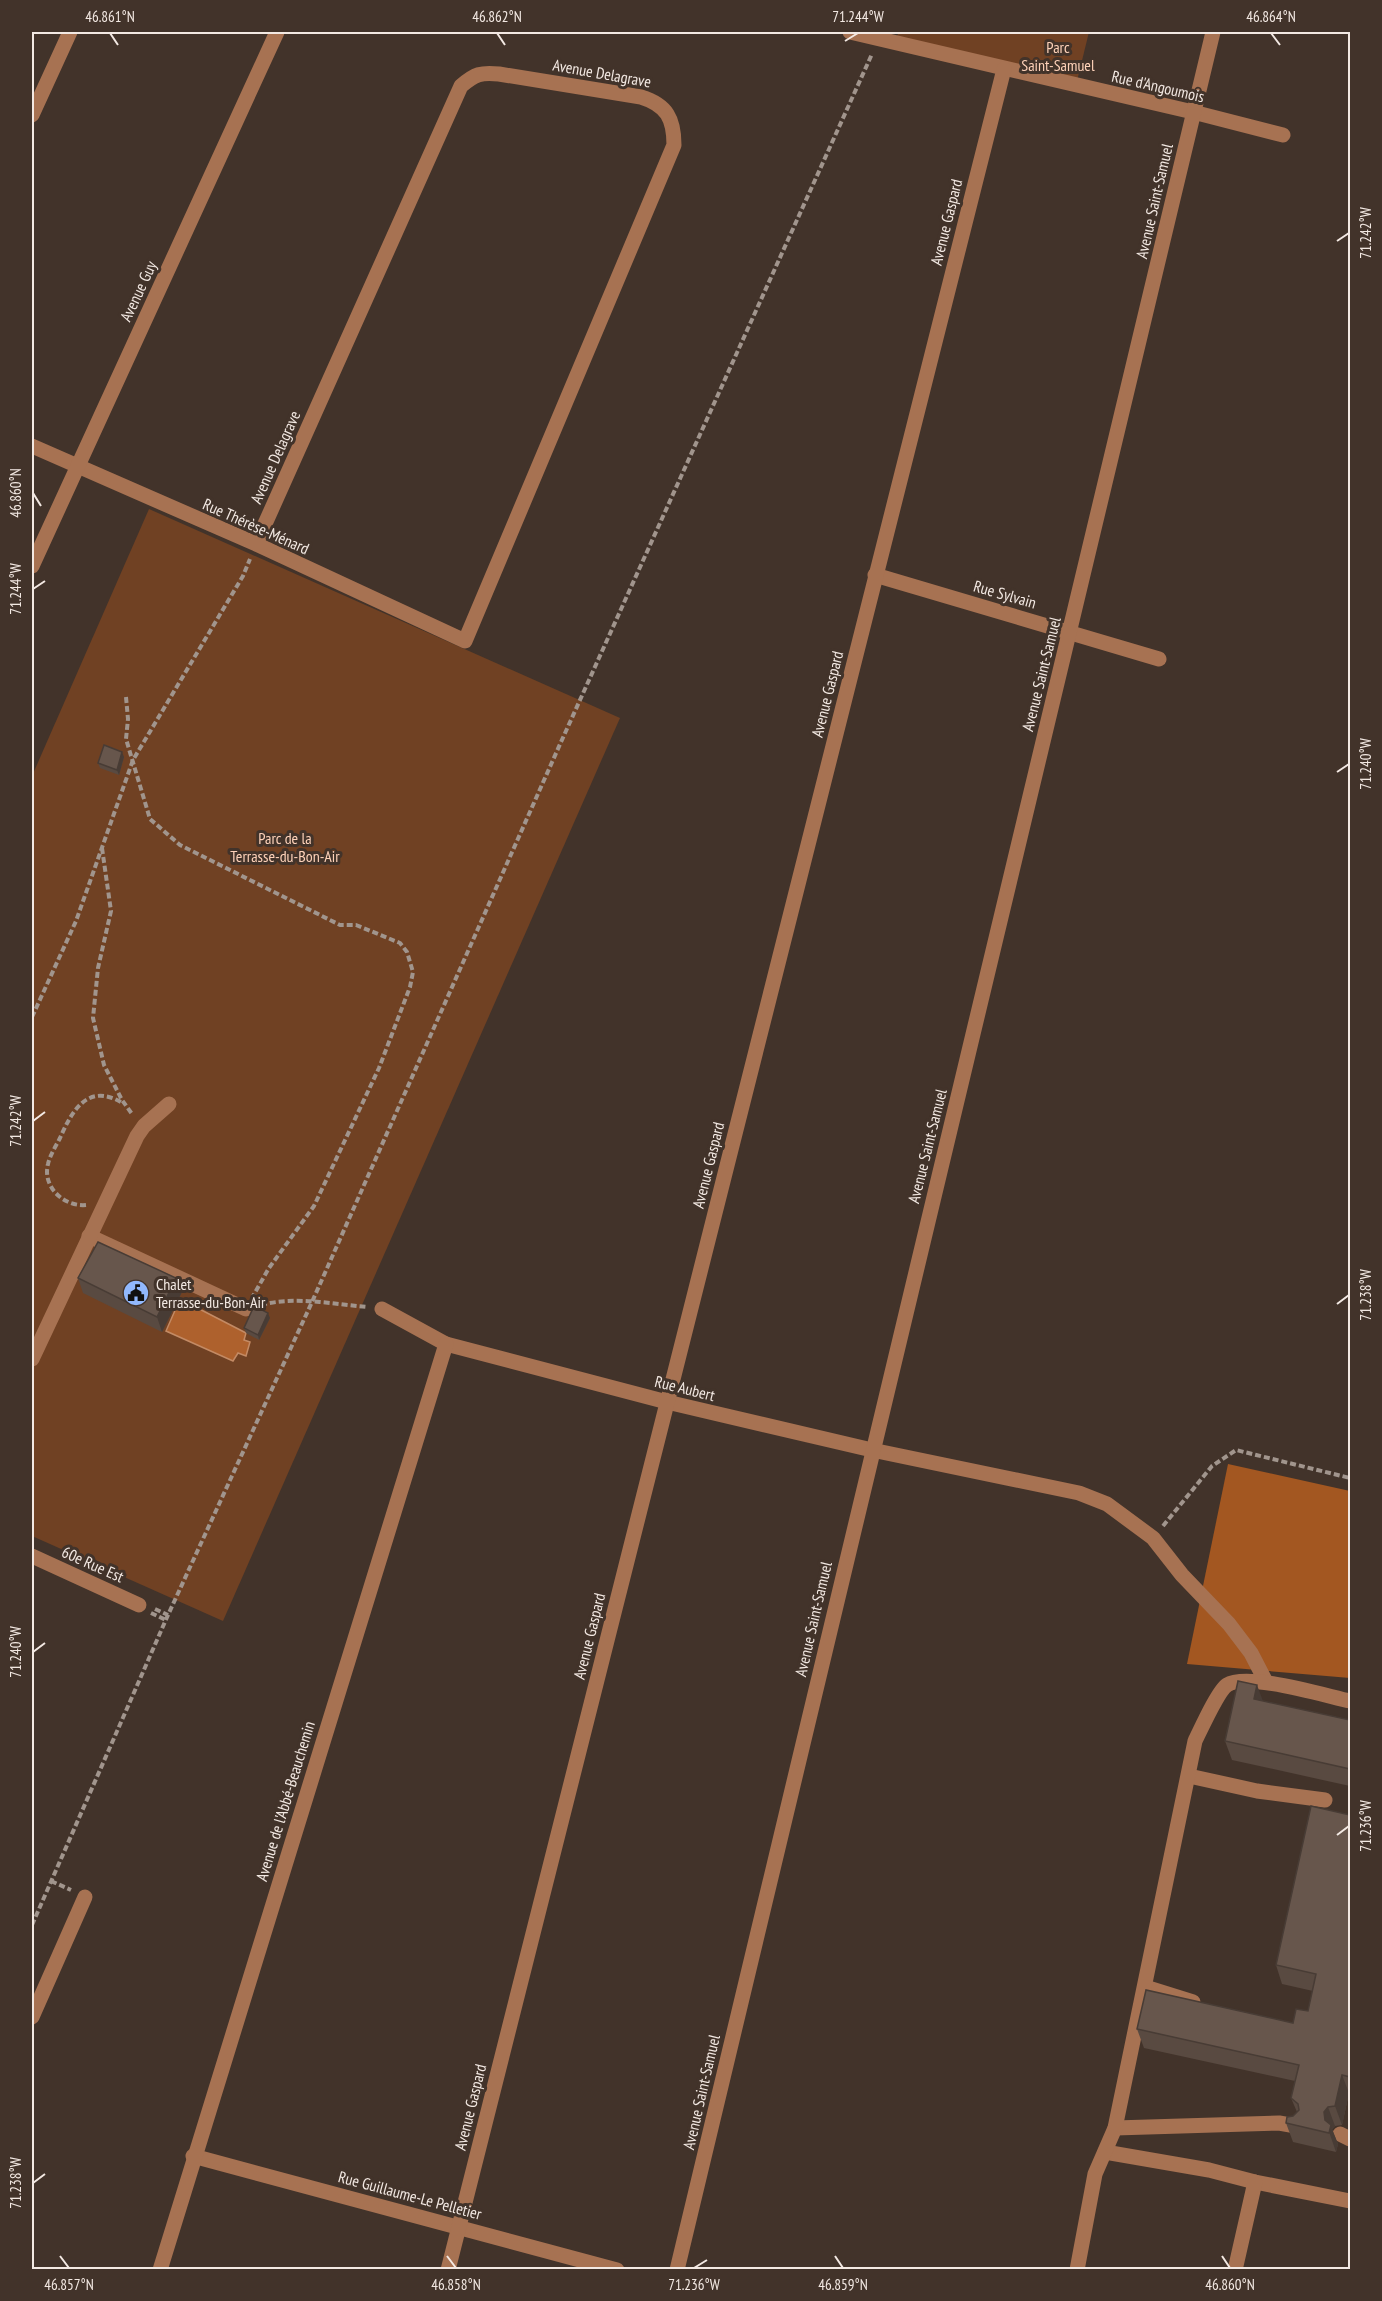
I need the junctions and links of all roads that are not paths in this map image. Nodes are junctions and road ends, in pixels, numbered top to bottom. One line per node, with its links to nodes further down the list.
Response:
1 (70, 32): 7 (street)
2 (277, 32): 10 (street, Avenue Guy)
3 (850, 32): 5 (street, Rue d'Angoumois)
4 (1213, 32): 6 (street, Avenue Saint-Samuel)
5 (1004, 69): 6 (street, Rue d'Angoumois); 13 (street, Avenue Gaspard)
6 (1193, 112): 8 (street, Rue d'Angoumois); 14 (street, Avenue Saint-Samuel)
7 (32, 115)
8 (1283, 135)
9 (32, 446): 10 (street, Rue Thérèse-Ménard)
10 (77, 467): 11 (street, Rue Thérèse-Ménard); 12 (street, Avenue Guy)
11 (256, 544): 15 (street, Rue Thérèse-Ménard); 15 (street, Avenue Delagrave)
12 (32, 566)
13 (875, 575): 14 (street, Rue Sylvain); 23 (street, Avenue Gaspard)
14 (1070, 632): 16 (street, Rue Sylvain); 24 (street, Avenue Saint-Samuel)
15 (465, 641)
16 (1159, 659)
17 (169, 1104): 18 (street)
18 (89, 1236): 19 (street); 22 (street)
19 (246, 1309)
20 (382, 1309): 21 (street, Rue Aubert)
21 (446, 1344): 23 (street, Rue Aubert); 38 (street, Avenue de l'Abbé-Beauchemin)
22 (32, 1359)
23 (667, 1402): 24 (street, Rue Aubert); 41 (street, Avenue Gaspard)
24 (872, 1450): 27 (street, Rue Aubert); 45 (street, Avenue Saint-Samuel)
25 (32, 1556): 26 (street, 60e Rue Est)
26 (139, 1605)
27 (1266, 1683): 28 (street); 29 (street)
28 (1350, 1701)
29 (1189, 1776): 30 (street); 32 (street)
30 (1325, 1800)
31 (85, 1897): 34 (street)
32 (1145, 1987): 33 (street); 36 (street)
33 (1205, 2005)
34 (32, 2017)
35 (1296, 2126): 36 (street)
36 (1115, 2128): 37 (street)
37 (1105, 2152): 39 (street); 46 (street)
38 (193, 2156): 41 (street, Rue Guillaume-Le Pelletier); 42 (street, Avenue de l'Abbé-Beauchemin)
39 (1255, 2181): 40 (street); 47 (street)
40 (1350, 2201)
41 (458, 2227): 43 (street, Avenue Gaspard); 44 (street, Rue Guillaume-Le Pelletier)
42 (160, 2270)
43 (448, 2270)
44 (618, 2270)
45 (677, 2270)
46 (1077, 2270)
47 (1235, 2270)

